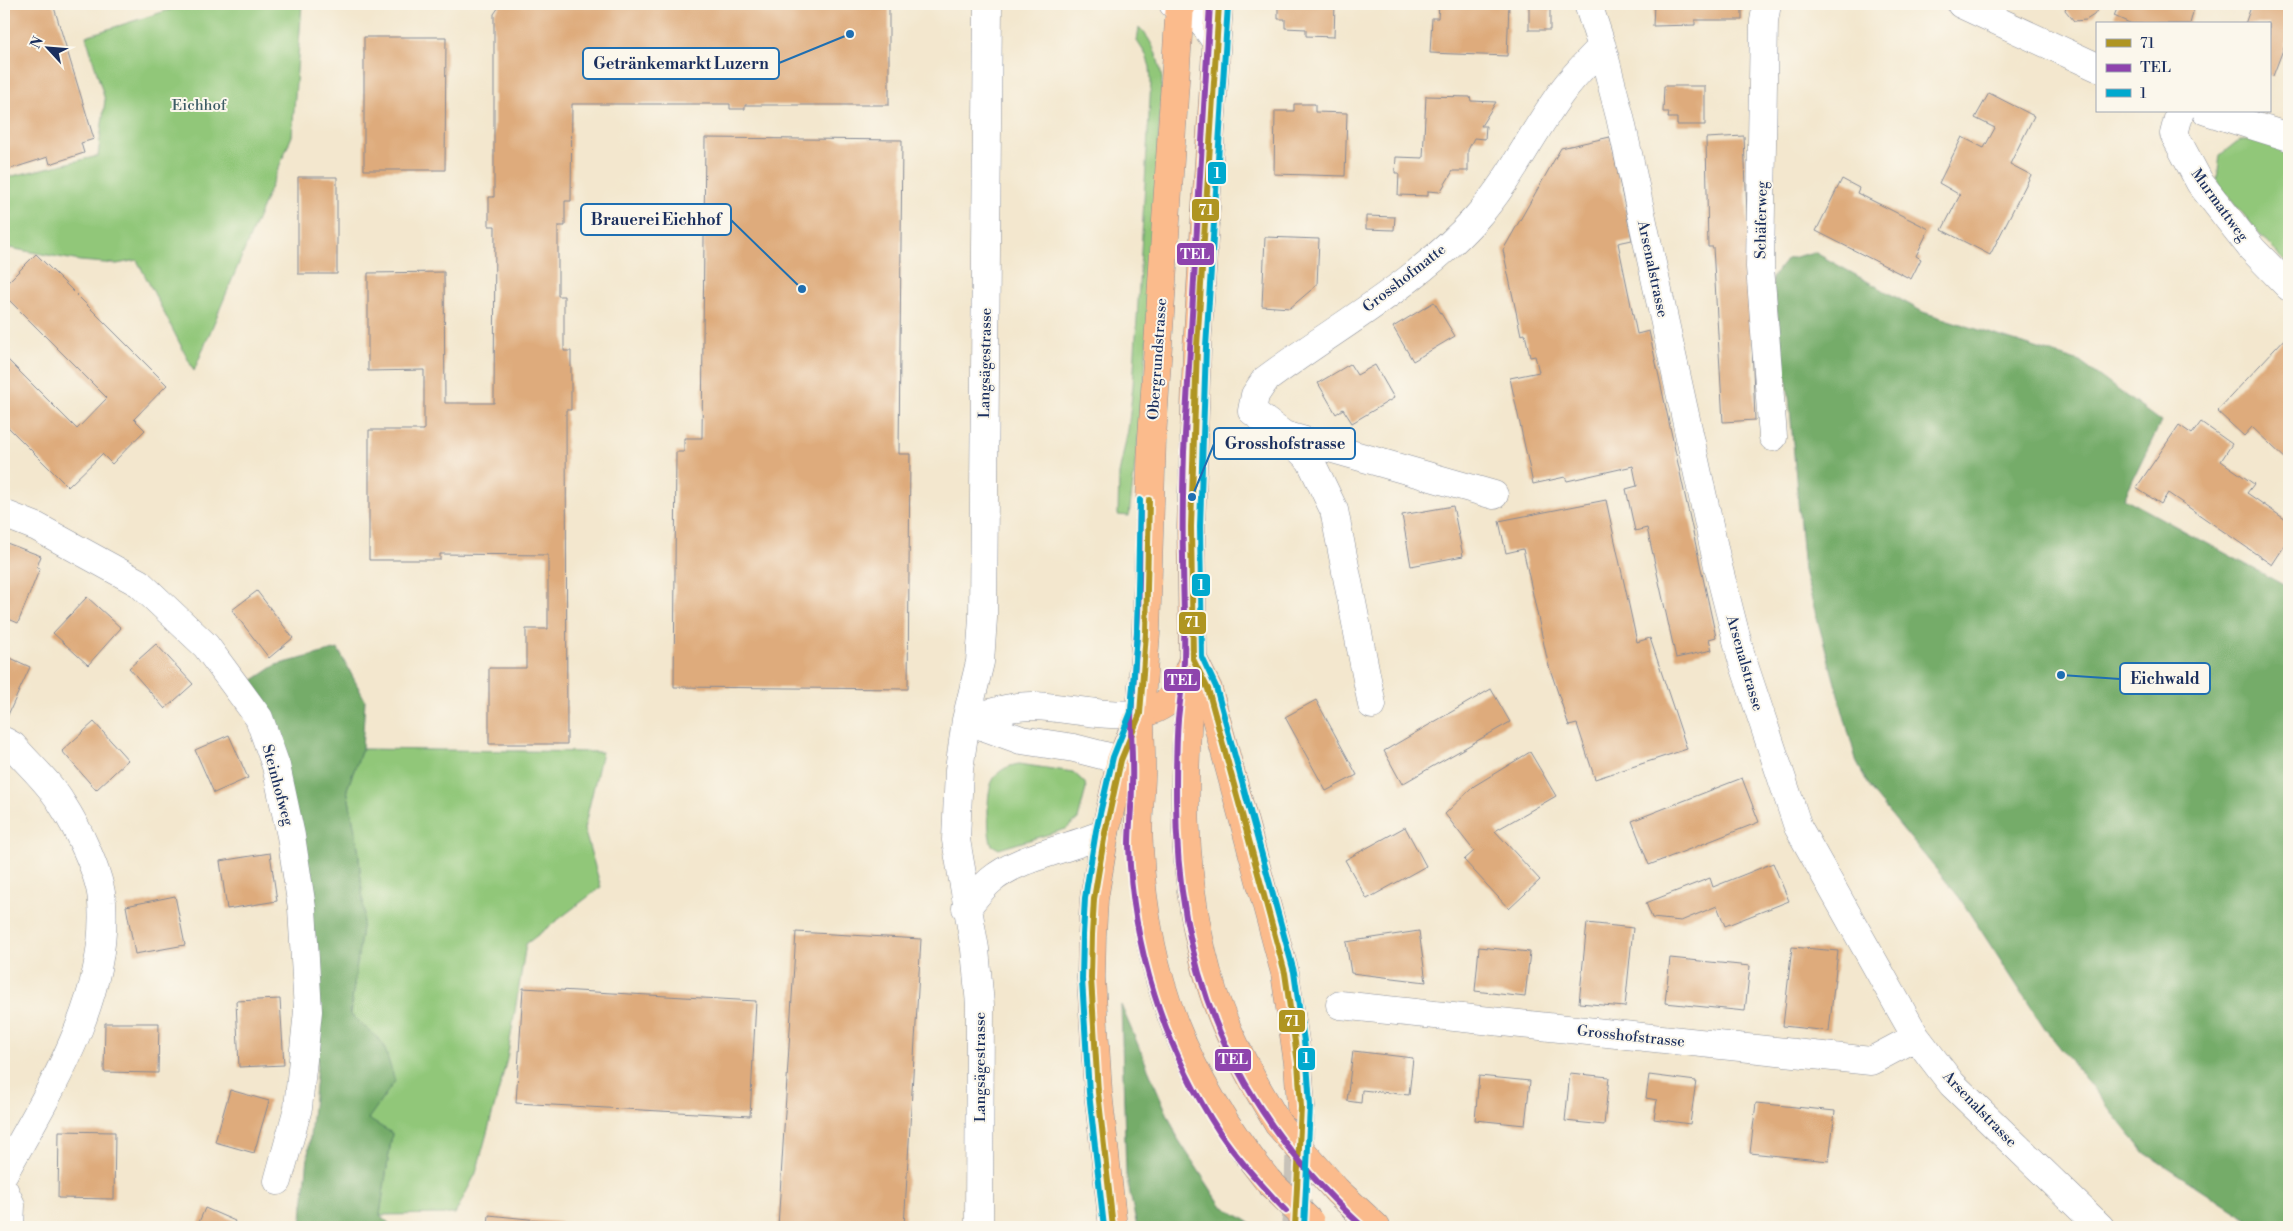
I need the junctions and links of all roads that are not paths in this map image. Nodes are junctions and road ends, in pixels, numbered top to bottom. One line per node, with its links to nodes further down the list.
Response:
1 (988, 4): 21 (street, Langsägestrasse)
2 (1178, 4): 7 (street); 20 (main road, Obergrundstrasse)
3 (1219, 4): 7 (main road)
4 (1588, 4): 8 (street, Arsenalstrasse)
5 (1767, 4): 15 (street, Schäferweg)
6 (1961, 4): 9 (street)
7 (1216, 42): 18 (main road)
8 (1602, 47): 14 (street, Grosshofmatte); 28 (street, Arsenalstrasse)
9 (2096, 67)
10 (2180, 112): 13 (street, Murmattweg)
11 (2209, 112): 12 (street)
12 (2289, 137)
13 (2289, 287)
14 (1284, 435): 16 (street, Grosshofmatte); 19 (street, Grosshofmatte)
15 (1773, 437)
16 (1494, 495)
17 (4, 514): 31 (street, Steinhofweg)
18 (1193, 659): 20 (main road); 29 (main road); 37 (main road, bridge)
19 (1372, 705)
20 (1140, 714): 21 (street); 23 (main road); 24 (main road)
21 (966, 720): 23 (street); 26 (street, Langsägestrasse)
22 (4, 741): 30 (street)
23 (1121, 760): 24 (street); 25 (main road)
24 (1141, 779): 33 (main road, bridge)
25 (1105, 832): 26 (street); 36 (main road)
26 (966, 908): 35 (street, Langsägestrasse)
27 (1340, 1005): 28 (street, Grosshofstrasse)
28 (1916, 1037): 38 (street, Arsenalstrasse)
29 (1301, 1107)
30 (4, 1173)
31 (278, 1181)
32 (4, 1190): 34 (street)
33 (1314, 1226)
34 (10, 1227)
35 (979, 1227)
36 (1114, 1227)
37 (1376, 1227)
38 (2100, 1227)

